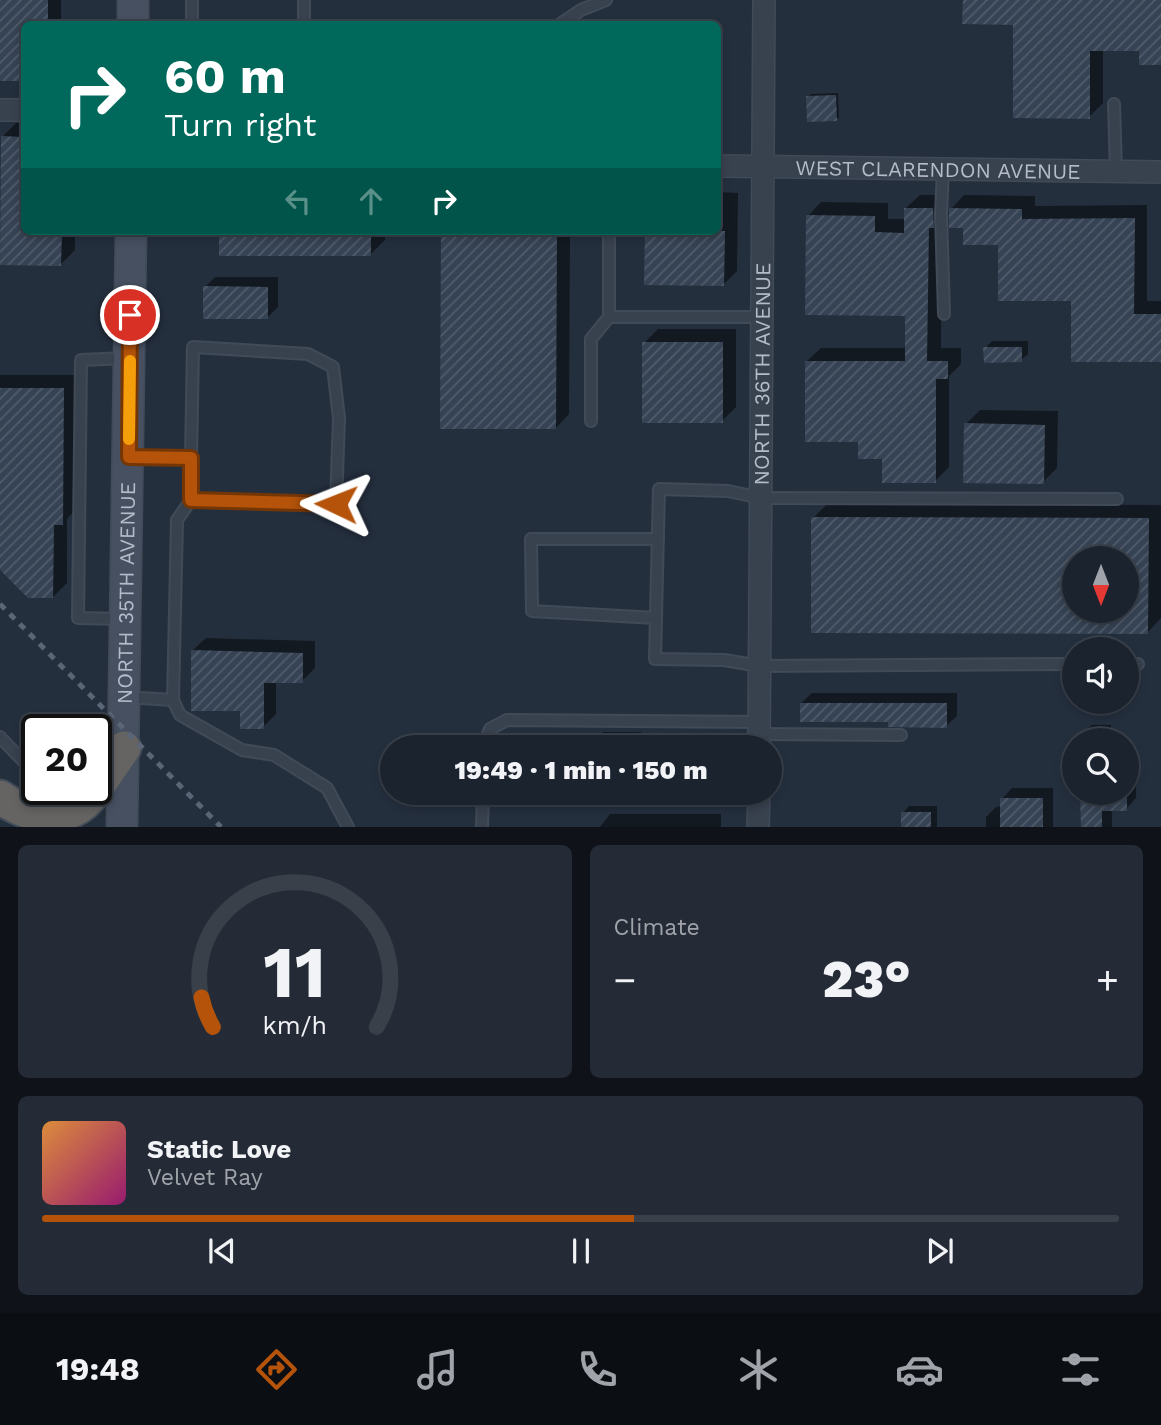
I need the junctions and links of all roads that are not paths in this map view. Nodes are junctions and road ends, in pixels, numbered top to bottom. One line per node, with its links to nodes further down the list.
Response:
1 (133, 0): 6 (main road)
2 (192, 0): 7 (lane)
3 (304, 0): 8 (lane)
4 (606, 0): 9 (lane)
5 (764, 0): 14 (street, NORTH 36TH AVENUE)
6 (132, 21)
7 (192, 21)
8 (304, 21)
9 (565, 21)
10 (1114, 104): 16 (lane)
11 (0, 110): 12 (street)
12 (21, 110)
13 (721, 166): 14 (street, WEST CLARENDON AVENUE)
14 (764, 166): 15 (street, WEST CLARENDON AVENUE); 22 (street, NORTH 36TH AVENUE)
15 (943, 169): 16 (street, WEST CLARENDON AVENUE); 20 (lane)
16 (1116, 171): 17 (street, WEST CLARENDON AVENUE)
17 (1161, 172)
18 (131, 235): 23 (main road, NORTH 35TH AVENUE)
19 (609, 235): 21 (lane)
20 (944, 314)
21 (609, 317): 22 (lane); 24 (lane)
22 (762, 317): 27 (street, NORTH 36TH AVENUE)
23 (130, 358): 25 (main road, NORTH 35TH AVENUE); 32 (lane)
24 (591, 421)
25 (129, 457): 26 (lane); 32 (main road, NORTH 35TH AVENUE)
26 (191, 458): 29 (lane); 29 (lane)
27 (761, 498): 28 (lane); 30 (lane); 34 (street, NORTH 36TH AVENUE)
28 (1117, 499)
29 (191, 500): 36 (lane)
30 (658, 539): 31 (lane); 31 (lane)
31 (656, 618): 34 (lane)
32 (126, 619): 35 (main road, NORTH 35TH AVENUE)
33 (1062, 664): 34 (lane)
34 (760, 666): 37 (street, NORTH 36TH AVENUE)
35 (125, 697): 36 (lane); 41 (main road, NORTH 35TH AVENUE)
36 (173, 700): 50 (lane)
37 (759, 734): 38 (lane); 39 (lane)
38 (488, 735)
39 (901, 735)
40 (0, 737): 42 (lane)
41 (124, 748): 43 (highway); 49 (main road, NORTH 35TH AVENUE)
42 (21, 759)
43 (112, 766)
44 (0, 798): 45 (highway); 48 (highway)
45 (83, 805)
46 (483, 805): 51 (lane)
47 (759, 805): 52 (street)
48 (26, 827)
49 (122, 827)
50 (348, 827)
51 (482, 827)
52 (758, 827)

